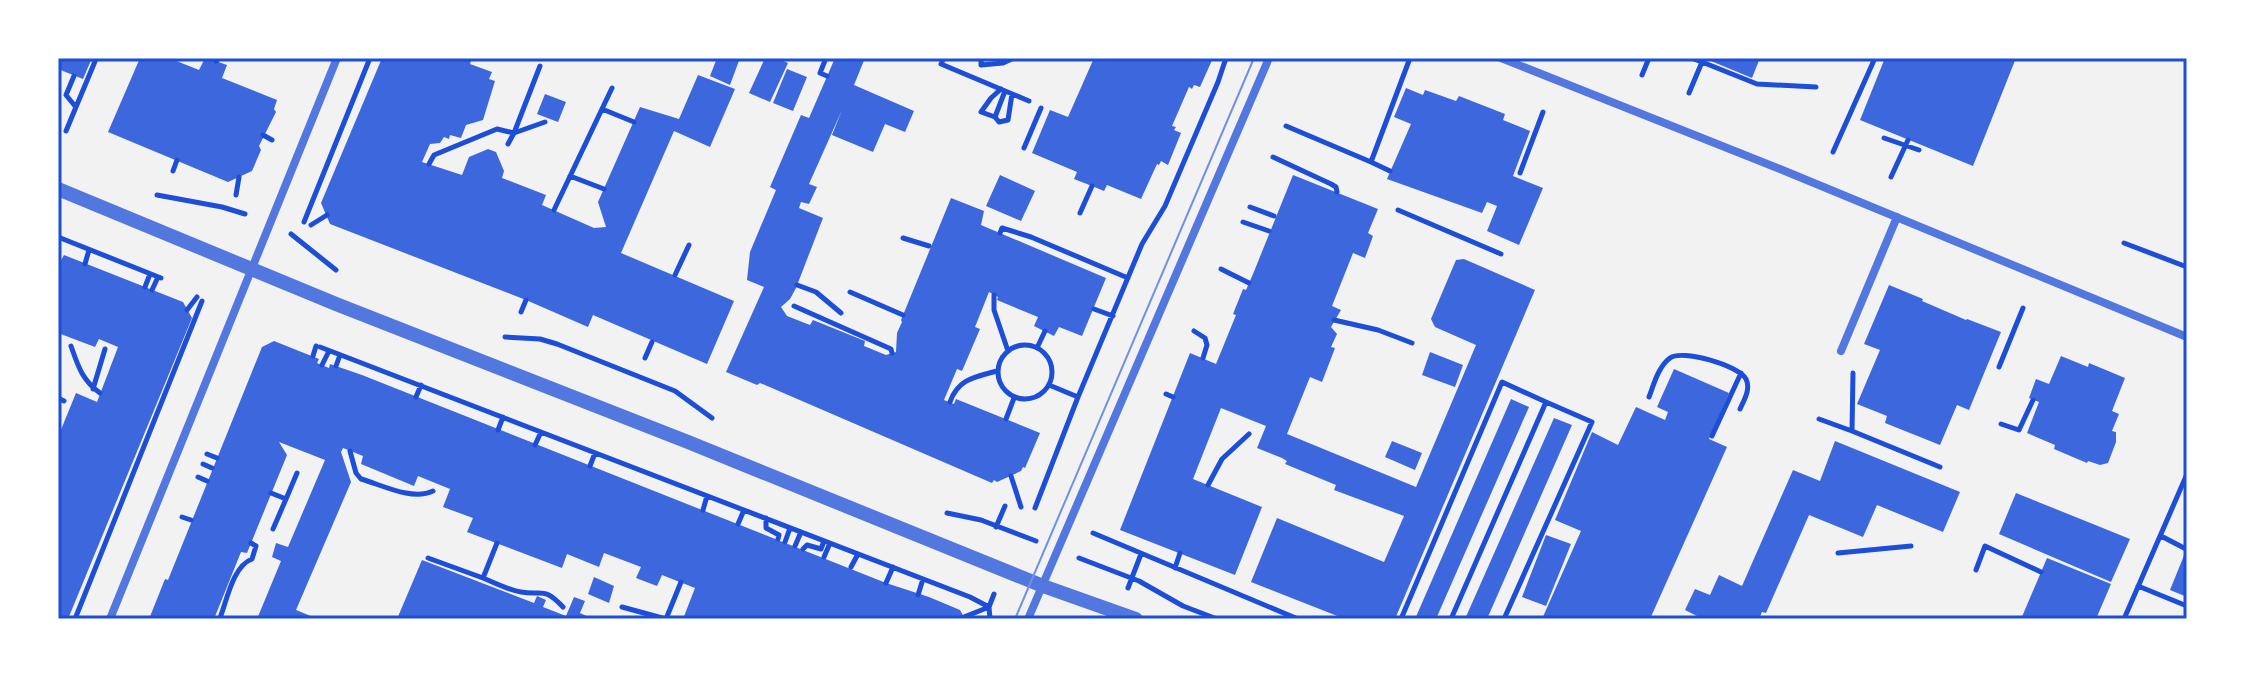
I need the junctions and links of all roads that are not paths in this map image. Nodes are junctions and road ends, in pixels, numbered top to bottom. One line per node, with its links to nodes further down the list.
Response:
1 (337, 58): 6 (street)
2 (1269, 58): 9 (street)
3 (1501, 58): 5 (street)
4 (58, 189): 6 (street)
5 (1897, 217): 7 (street); 8 (street)
6 (251, 269): 9 (street); 10 (street)
7 (2187, 337)
8 (1841, 351)
9 (1043, 586): 11 (street); 12 (street)
10 (110, 619)
11 (1028, 619)
12 (1136, 619)

